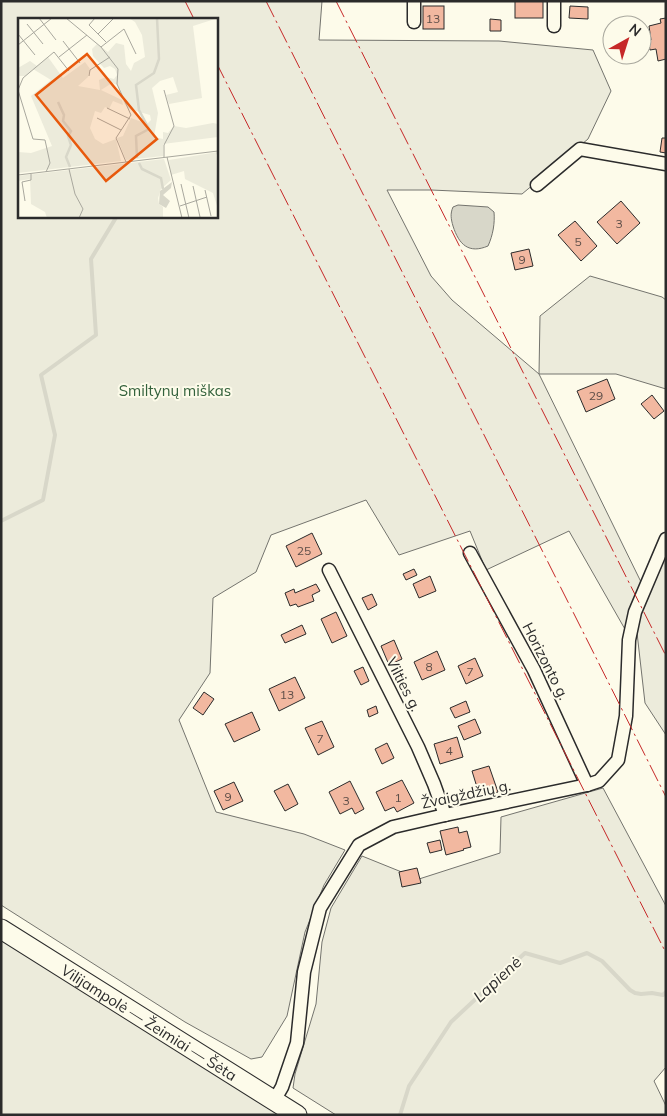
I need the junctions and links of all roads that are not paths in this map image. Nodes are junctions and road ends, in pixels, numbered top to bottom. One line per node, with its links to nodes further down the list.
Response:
1 (414, 1): 3 (street)
2 (554, 1): 4 (street)
3 (414, 22)
4 (554, 26)
5 (666, 164): 6 (street)
6 (537, 185)
7 (666, 540): 10 (street, Žvaigždžių g.)
8 (470, 553): 10 (street, Horizonto g.)
9 (329, 570): 11 (street, Vilties g.)
10 (587, 785): 11 (street, Žvaigždžių g.)
11 (445, 815): 13 (street, Žvaigždžių g.)
12 (1, 929): 13 (main road, Vilijampolė — Žeimiai — Šėta)
13 (274, 1100): 14 (main road, Vilijampolė — Žeimiai — Šėta)
14 (297, 1115)

